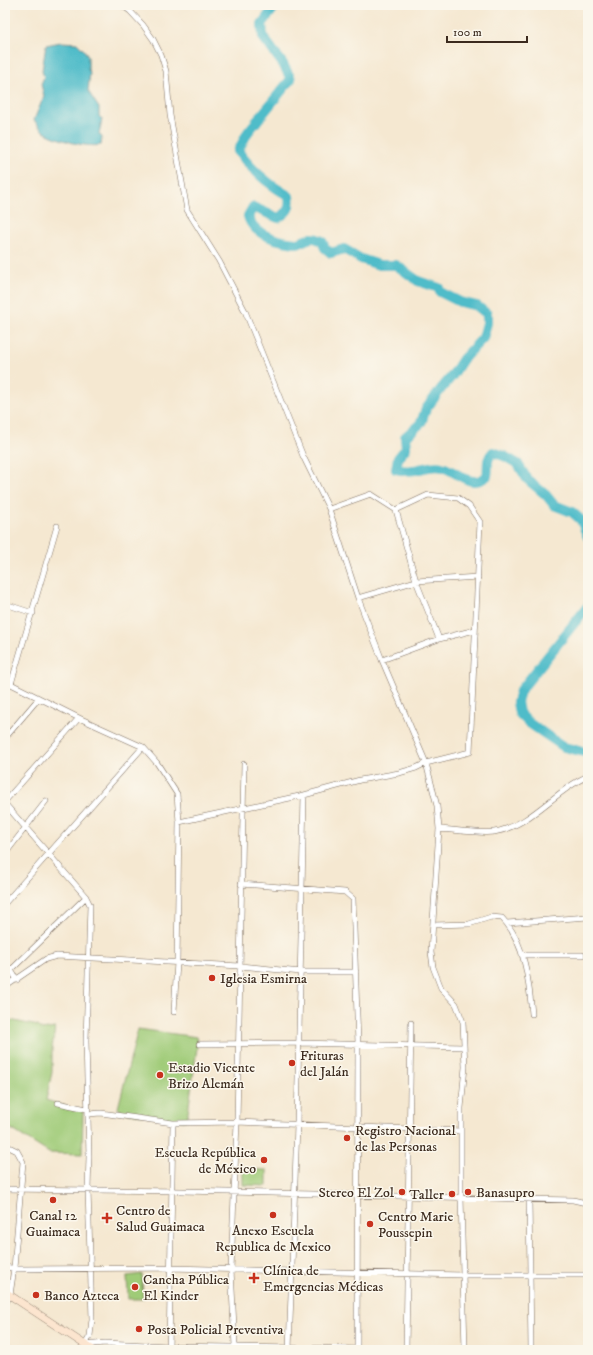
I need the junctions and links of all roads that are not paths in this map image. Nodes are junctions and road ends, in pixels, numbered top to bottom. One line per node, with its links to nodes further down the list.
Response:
1 (122, 5): 2 (street)
2 (328, 509): 3 (street); 7 (street)
3 (396, 510): 5 (street); 6 (street)
4 (57, 526): 9 (street)
5 (478, 577): 6 (street); 10 (street)
6 (416, 581): 7 (street); 11 (street)
7 (358, 598): 12 (street)
8 (5, 604): 9 (street)
9 (33, 613): 14 (street)
10 (475, 630): 11 (street); 19 (street)
11 (439, 639): 12 (street)
12 (382, 660): 19 (street)
13 (5, 681): 14 (street)
14 (11, 684): 15 (street)
15 (39, 698): 16 (street); 17 (street)
16 (79, 718): 18 (street); 24 (street)
17 (5, 738)
18 (143, 747): 26 (street); 30 (street)
19 (426, 763): 22 (street); 28 (street)
20 (244, 764): 25 (street)
21 (588, 776): 28 (street)
22 (304, 794): 25 (street); 32 (street)
23 (46, 801): 27 (street)
24 (5, 803): 27 (street)
25 (243, 809): 26 (street); 31 (street)
26 (179, 822): 41 (street)
27 (26, 827): 29 (street); 30 (street)
28 (440, 829): 37 (street)
29 (5, 854)
30 (48, 854): 33 (street); 34 (street)
31 (241, 884): 32 (street); 43 (street)
32 (302, 890): 45 (street); 46 (street)
33 (86, 897): 40 (street); 44 (street)
34 (5, 903)
35 (588, 917): 36 (street)
36 (507, 923): 37 (street); 38 (street)
37 (433, 924): 57 (street)
38 (522, 955): 39 (street); 50 (street)
39 (582, 955)
40 (89, 957): 41 (street); 47 (street); 59 (street)
41 (177, 962): 43 (street); 49 (street)
42 (5, 965): 44 (street)
43 (240, 966): 45 (street); 54 (street)
44 (11, 970): 47 (street)
45 (301, 972): 46 (street); 52 (street)
46 (356, 972): 55 (street)
47 (17, 980): 48 (street)
48 (5, 987)
49 (174, 1012)
50 (532, 1014)
51 (411, 1023): 56 (street)
52 (299, 1043): 54 (street); 55 (street); 62 (street)
53 (199, 1044): 54 (street)
54 (238, 1044): 60 (street)
55 (358, 1044): 56 (street); 63 (street)
56 (410, 1046): 57 (street); 64 (street)
57 (463, 1047): 65 (street)
58 (58, 1103): 59 (street)
59 (88, 1112): 61 (street); 69 (street)
60 (237, 1122): 61 (street); 62 (street); 71 (street)
61 (173, 1123): 70 (street)
62 (297, 1125): 63 (street); 72 (street)
63 (357, 1127): 64 (street); 73 (street)
64 (409, 1128): 65 (street); 74 (street)
65 (461, 1131): 75 (street)
66 (5, 1145): 68 (street)
67 (5, 1189): 68 (street)
68 (22, 1189): 69 (street); 79 (street)
69 (88, 1190): 70 (street); 81 (street)
70 (173, 1191): 71 (street); 80 (street)
71 (234, 1193): 72 (street); 82 (street)
72 (294, 1195): 73 (street); 83 (street)
73 (357, 1196): 74 (street); 84 (street)
74 (408, 1197): 75 (street); 85 (street)
75 (461, 1197): 76 (street); 86 (street)
76 (529, 1199): 77 (street); 87 (street)
77 (588, 1208)
78 (5, 1267): 79 (street)
79 (14, 1268): 81 (street); 89 (street)
80 (170, 1268): 81 (street); 82 (street); 93 (street)
81 (92, 1269): 92 (street)
82 (231, 1270): 83 (street); 91 (street)
83 (291, 1271): 84 (street); 94 (street)
84 (357, 1272): 85 (street); 96 (street)
85 (408, 1273): 86 (street); 97 (street)
86 (463, 1275): 87 (street); 99 (street)
87 (531, 1275): 88 (street); 100 (street)
88 (588, 1275)
89 (8, 1294): 90 (street); 92 (main road)
90 (5, 1304)
91 (235, 1346): 93 (street); 94 (street)
92 (86, 1347): 93 (street); 95 (main road)
93 (169, 1348)
94 (289, 1349): 96 (street)
95 (93, 1350)
96 (357, 1350): 97 (street)
97 (406, 1350): 98 (street)
98 (430, 1350)
99 (466, 1350)
100 (531, 1350)

